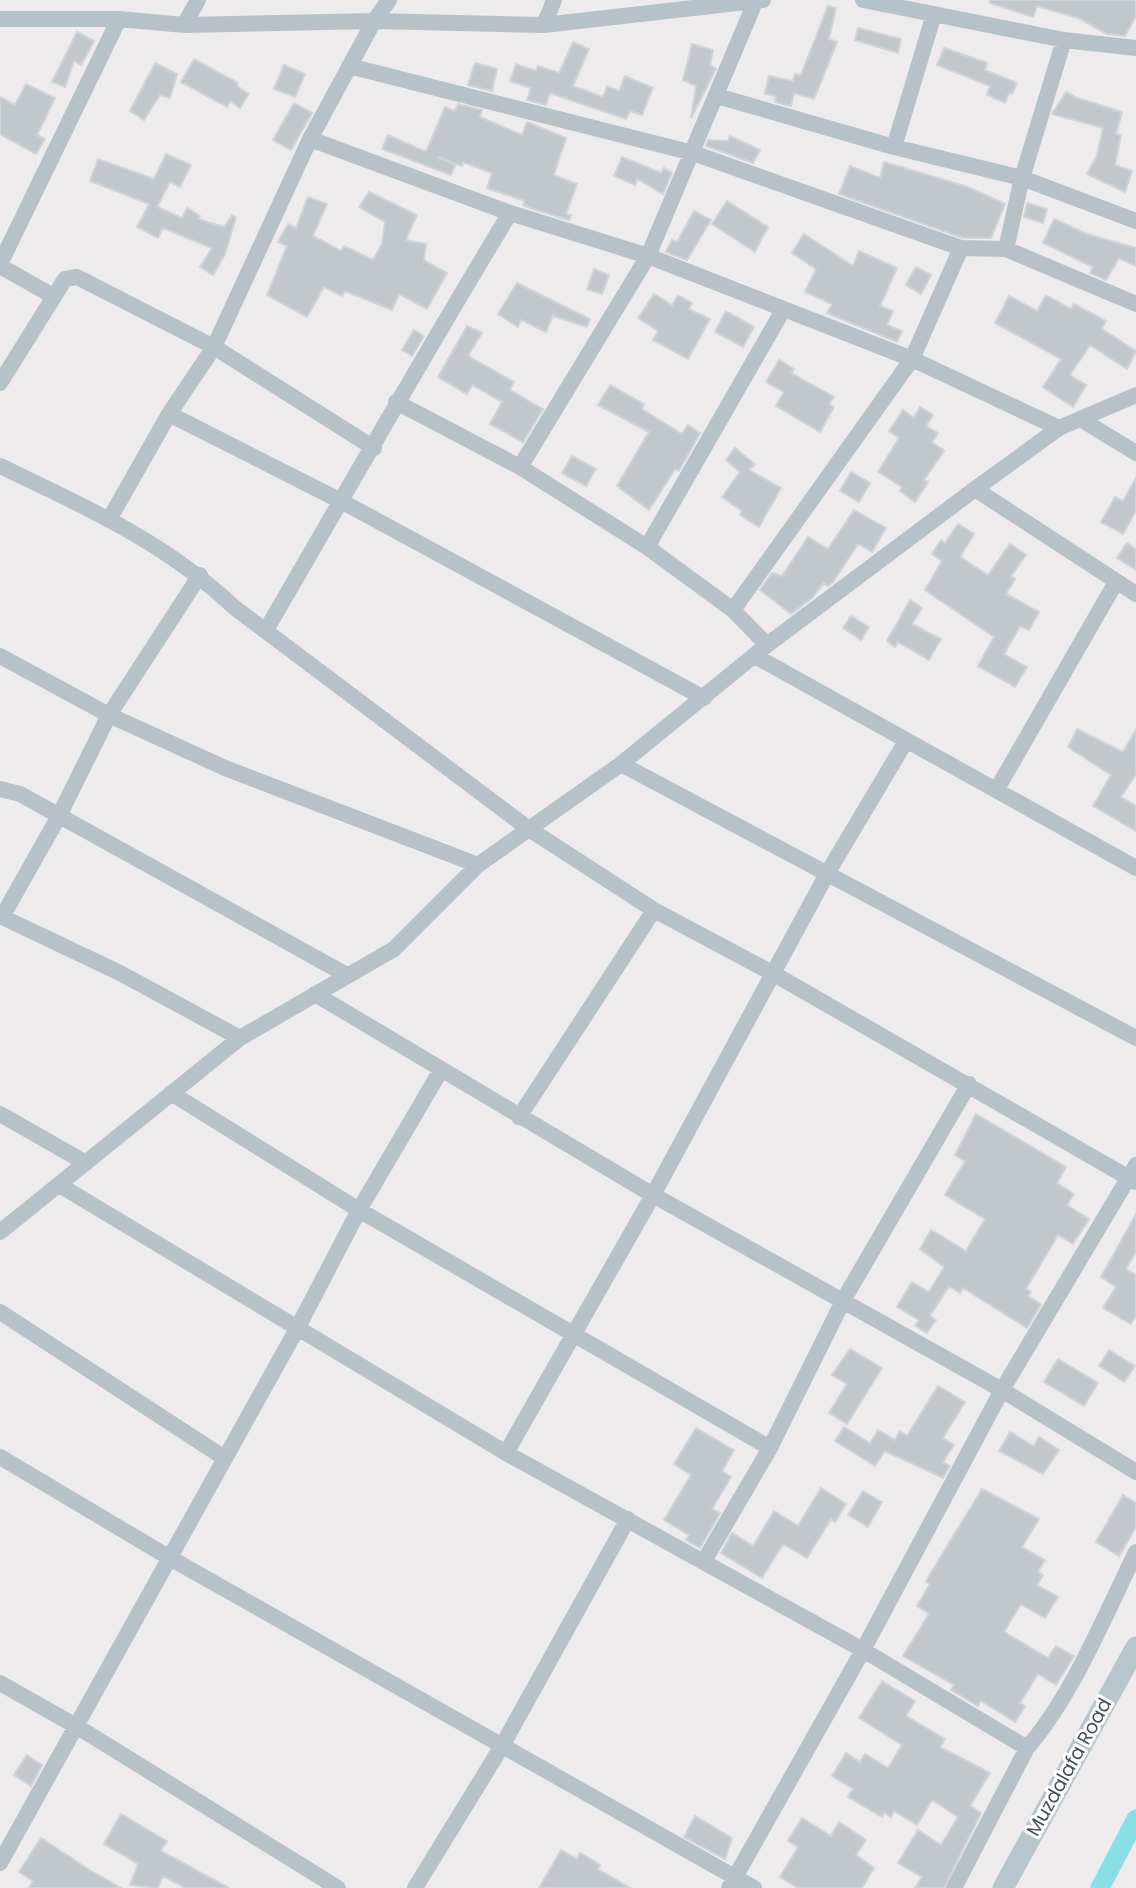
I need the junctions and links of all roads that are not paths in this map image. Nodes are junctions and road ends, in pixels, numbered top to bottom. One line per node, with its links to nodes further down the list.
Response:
1 (198, 0): 11 (street)
2 (389, 0): 10 (street)
3 (554, 0): 12 (street)
4 (762, 0): 6 (street)
5 (863, 0): 7 (street)
6 (757, 1): 12 (street); 16 (street)
7 (934, 14): 13 (street); 18 (street)
8 (0, 19): 9 (street)
9 (119, 19): 11 (street); 26 (street)
10 (374, 21): 11 (street); 12 (street); 15 (street)
11 (184, 25)
12 (544, 25)
13 (1064, 40): 14 (street); 20 (street)
14 (1134, 42)
15 (349, 66): 17 (street); 19 (street)
16 (717, 96): 18 (street); 19 (street)
17 (310, 139): 21 (street); 30 (street)
18 (894, 147): 20 (street)
19 (693, 153): 23 (street); 25 (street)
20 (1022, 178): 22 (street); 24 (street)
21 (510, 213): 25 (street); 34 (street)
22 (1136, 221)
23 (961, 247): 24 (street); 31 (street)
24 (1006, 249): 28 (street)
25 (648, 256): 29 (street); 41 (street)
26 (0, 265): 27 (street)
27 (53, 296): 30 (street); 32 (street)
28 (1136, 304)
29 (783, 310): 31 (street); 45 (street)
30 (214, 347): 35 (street); 38 (street)
31 (912, 359): 37 (street); 49 (street)
32 (0, 383)
33 (1136, 394): 36 (street)
34 (396, 402): 38 (street); 41 (street)
35 (169, 414): 43 (street); 44 (street)
36 (1082, 420): 37 (street); 39 (street)
37 (1059, 428): 42 (street)
38 (374, 448): 43 (street)
39 (1136, 453)
40 (0, 466): 44 (street)
41 (520, 467): 45 (street)
42 (975, 489): 47 (street); 51 (street)
43 (341, 501): 50 (street); 53 (street)
44 (110, 518): 46 (street)
45 (647, 547): 49 (street)
46 (200, 575): 50 (street); 54 (street)
47 (1116, 582): 48 (street); 58 (street)
48 (1136, 594)
49 (733, 610): 51 (street)
50 (266, 630): 60 (street)
51 (761, 651): 53 (street); 55 (street)
52 (0, 656): 54 (street)
53 (704, 698): 56 (street)
54 (109, 715): 59 (street); 61 (street)
55 (906, 741): 58 (street); 63 (street)
56 (621, 764): 60 (street); 63 (street)
57 (0, 789): 59 (street)
58 (998, 789): 62 (street)
59 (59, 816): 65 (street); 66 (street)
60 (529, 828): 61 (street); 64 (street)
61 (478, 865): 66 (street)
62 (1136, 868)
63 (828, 872): 67 (street); 70 (street)
64 (654, 910): 67 (street); 75 (street)
65 (1, 917): 69 (street)
66 (345, 974): 68 (street)
67 (774, 974): 72 (street); 79 (street)
68 (315, 994): 69 (street); 71 (street)
69 (240, 1038): 73 (street)
70 (1136, 1038)
71 (441, 1070): 75 (street); 80 (street)
72 (969, 1084): 77 (street); 82 (street)
73 (171, 1093): 76 (street); 80 (street)
74 (0, 1114): 76 (street)
75 (519, 1116): 79 (street)
76 (86, 1163): 78 (street)
77 (1134, 1175): 86 (street)
78 (61, 1186): 81 (street); 84 (street)
79 (653, 1195): 82 (street); 85 (street)
80 (359, 1210): 84 (street); 85 (street)
81 (0, 1232)
82 (844, 1299): 86 (street); 87 (street)
83 (0, 1312): 90 (street)
84 (298, 1327): 88 (street); 90 (street)
85 (573, 1332): 87 (street); 88 (street)
86 (1002, 1390): 91 (street); 97 (street)
87 (770, 1448): 95 (street)
88 (506, 1453): 92 (street)
89 (0, 1457): 94 (street)
90 (223, 1457): 94 (street)
91 (1136, 1472)
92 (628, 1519): 95 (street); 100 (street)
93 (1136, 1552): 101 (street)
94 (170, 1558): 99 (street); 100 (street)
95 (704, 1561): 97 (street)
96 (1136, 1647): 108 (street, Muzdalafa Road)
97 (863, 1650): 101 (street); 103 (street)
98 (0, 1683): 99 (street)
99 (76, 1726): 102 (street); 104 (street)
100 (502, 1746): 103 (street); 105 (street)
101 (1027, 1748): 107 (street)
102 (0, 1863)
103 (732, 1882): 106 (street)
104 (338, 1888)
105 (415, 1888)
106 (754, 1888)
107 (954, 1888)
108 (1003, 1888)

